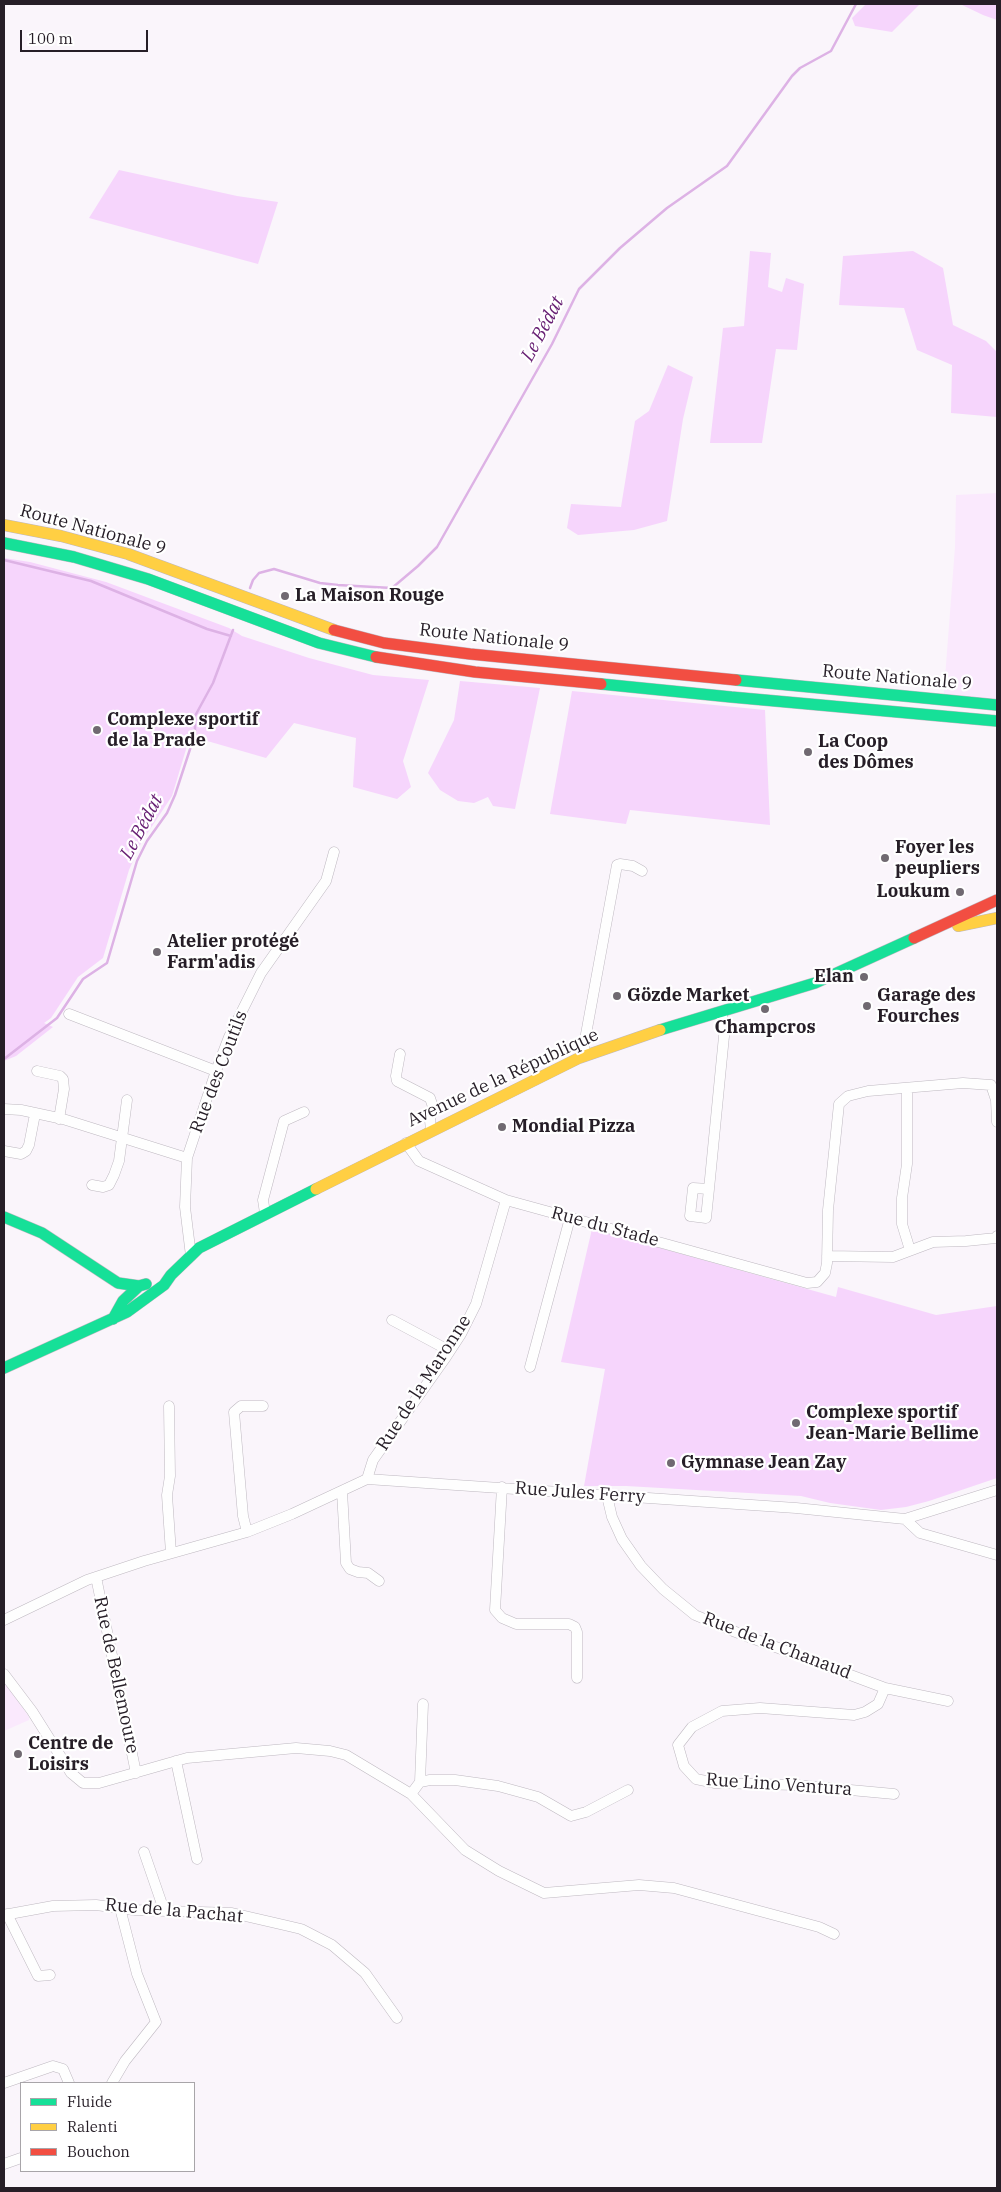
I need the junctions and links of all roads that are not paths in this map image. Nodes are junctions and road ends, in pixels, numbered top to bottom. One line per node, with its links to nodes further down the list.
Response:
1 (4, 525): 3 (main road, Route Nationale 9)
2 (4, 543): 4 (main road, Route Nationale 9)
3 (997, 705)
4 (997, 721)
5 (334, 852): 16 (street, Rue des Coutils)
6 (642, 871): 15 (street)
7 (997, 900): 9 (main road, Avenue de la République)
8 (997, 907): 9 (main road)
9 (974, 910): 11 (main road, Avenue de la République)
10 (997, 918): 11 (main road, Avenue de la République)
11 (899, 946): 12 (main road, Avenue de la République)
12 (722, 1013): 15 (main road, Avenue de la République); 31 (street)
13 (69, 1014): 16 (street)
14 (400, 1054): 25 (street)
15 (585, 1056): 25 (main road, Avenue de la République)
16 (216, 1071): 29 (street, Rue des Coutils)
17 (37, 1072): 23 (street)
18 (907, 1088): 24 (street); 37 (street); 39 (street)
19 (127, 1100): 26 (street)
20 (4, 1109): 22 (street)
21 (304, 1112): 33 (street)
22 (35, 1114): 23 (street); 28 (street)
23 (59, 1118): 26 (street)
24 (997, 1122)
25 (431, 1130): 27 (main road, Avenue de la République)
26 (122, 1136): 29 (street); 30 (street)
27 (406, 1143): 32 (street, Rue du Stade); 33 (main road, Avenue de la République)
28 (4, 1151)
29 (188, 1158): 38 (street, Rue des Coutils)
30 (92, 1185)
31 (709, 1189)
32 (506, 1200): 35 (street, Rue du Stade); 47 (street, Rue de la Maronne)
33 (265, 1213): 38 (main road, Avenue de la République)
34 (4, 1217): 40 (main road)
35 (570, 1218): 39 (street, Rue du Stade); 48 (street)
36 (997, 1236): 37 (street)
37 (910, 1250): 39 (street)
38 (191, 1256): 41 (main road, Avenue de la République)
39 (827, 1256)
40 (97, 1271): 42 (main road); 43 (main road)
41 (171, 1275): 42 (main road, Avenue de la République); 44 (main road, Avenue de la République)
42 (138, 1286): 43 (main road, Avenue de la République)
43 (124, 1300): 44 (main road); 45 (main road, Avenue de la République)
44 (140, 1302): 45 (main road, Avenue de la République)
45 (112, 1320): 49 (main road, Avenue de la République)
46 (392, 1320): 47 (street)
47 (450, 1351): 52 (street, Rue de la Maronne)
48 (530, 1367)
49 (4, 1368)
50 (169, 1406): 59 (street)
51 (263, 1406): 58 (street)
52 (367, 1479): 53 (street, Rue Jules Ferry); 55 (street, Rue Jules Ferry)
53 (502, 1487): 56 (street, Rue Jules Ferry); 65 (street)
54 (997, 1490): 57 (street, Rue Jules Ferry)
55 (342, 1491): 58 (street, Rue Jules Ferry); 62 (street)
56 (607, 1496): 57 (street, Rue Jules Ferry); 66 (street, Rue de la Chanaud)
57 (905, 1519): 60 (street)
58 (247, 1532): 59 (street, Rue Jules Ferry)
59 (171, 1553): 61 (street, Rue Jules Ferry)
60 (997, 1555)
61 (96, 1577): 63 (street, Rue Jules Ferry); 70 (street, Rue de Bellemoure)
62 (379, 1581)
63 (4, 1620)
64 (4, 1674): 70 (street)
65 (577, 1678)
66 (884, 1688): 67 (street, Rue de la Chanaud); 74 (street, Rue Lino Ventura)
67 (948, 1701)
68 (423, 1704): 71 (street)
69 (176, 1761): 70 (street); 73 (street); 76 (street)
70 (136, 1773)
71 (420, 1782): 72 (street); 73 (street)
72 (628, 1790)
73 (411, 1794): 80 (street)
74 (894, 1794)
75 (144, 1852): 78 (street)
76 (198, 1859)
77 (120, 1908): 78 (street, Rue de la Pachat); 79 (street, Rue de la Pachat); 84 (street)
78 (164, 1910): 82 (street, Rue de la Pachat)
79 (6, 1914): 81 (street)
80 (834, 1934)
81 (50, 1975)
82 (397, 2018)
83 (69, 2082): 85 (street)
84 (113, 2082)
85 (4, 2084)
86 (20, 2158): 87 (street)
87 (4, 2164)

